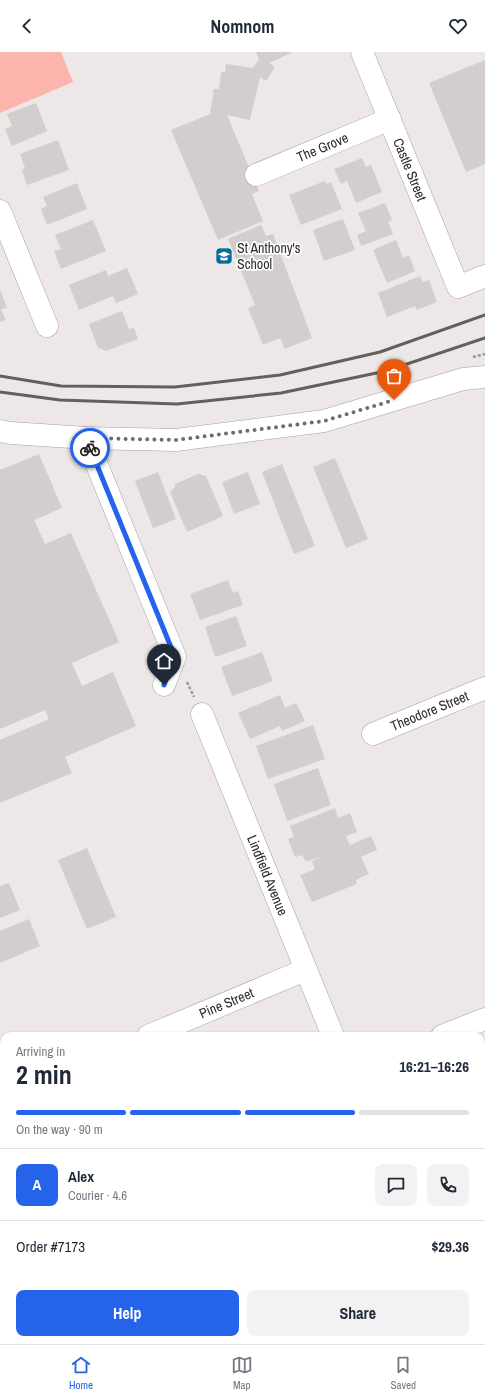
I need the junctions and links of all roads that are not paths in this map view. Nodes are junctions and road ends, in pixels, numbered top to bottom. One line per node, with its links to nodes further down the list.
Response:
1 (362, 52): 2 (street, Castle Street)
2 (390, 119): 3 (street, The Grove); 5 (street, Castle Street)
3 (256, 175)
4 (0, 211): 6 (street)
5 (485, 276)
6 (47, 326)
7 (485, 377): 9 (street)
8 (0, 431): 9 (street)
9 (86, 438): 10 (street)
10 (164, 685)
11 (485, 688): 13 (street, Theodore Street)
12 (202, 714): 14 (street, Lindfield Avenue)
13 (373, 734)
14 (305, 970): 16 (street, Pine Street); 17 (street, Lindfield Avenue)
15 (485, 1019): 18 (street)
16 (158, 1032)
17 (331, 1032)
18 (452, 1032)

